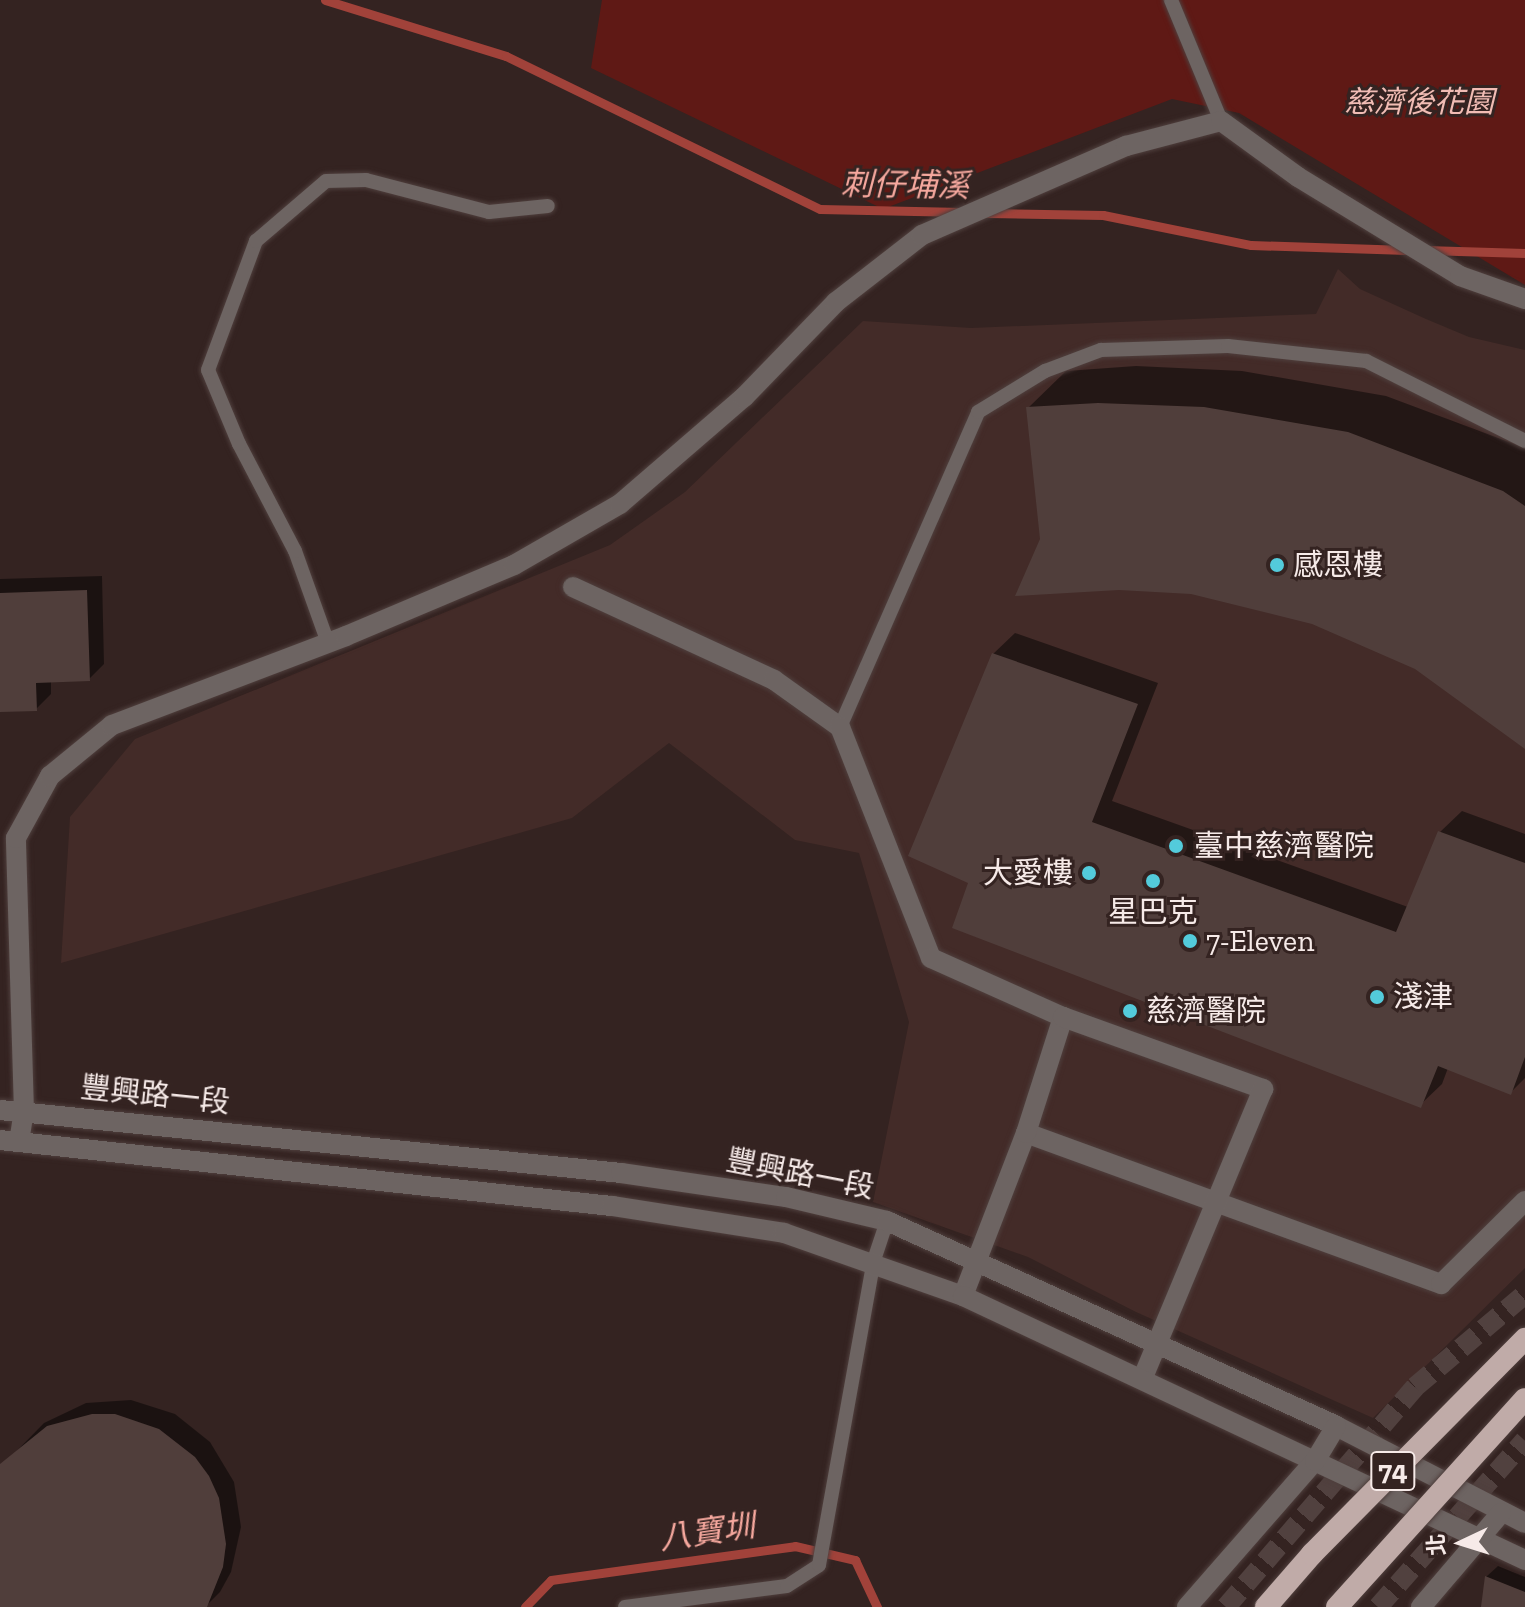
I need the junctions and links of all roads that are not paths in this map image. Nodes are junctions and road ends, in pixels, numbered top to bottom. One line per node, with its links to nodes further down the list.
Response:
1 (1171, 0): 2 (lane)
2 (1221, 121): 4 (street); 7 (street)
3 (548, 206): 7 (lane)
4 (1525, 299)
5 (1525, 441): 8 (lane)
6 (573, 587): 8 (street)
7 (328, 643): 11 (street)
8 (840, 727): 9 (street)
9 (1063, 1017): 12 (street); 15 (street)
10 (0, 1110): 11 (street, 豐興路一段)
11 (24, 1112): 13 (street); 16 (street, 豐興路一段)
12 (1026, 1133): 15 (street); 18 (street)
13 (10, 1141): 17 (street, 豐興路一段)
14 (1525, 1201): 15 (street)
15 (1216, 1203): 21 (street)
16 (887, 1221): 17 (lane); 18 (street, 豐興路一段)
17 (874, 1260): 19 (street, 豐興路一段); 30 (lane)
18 (978, 1263): 19 (street); 21 (street, 豐興路一段)
19 (963, 1296): 22 (street, 豐興路一段)
20 (1525, 1339): 32 (highway, 74, bridge)
21 (1156, 1348): 22 (street); 24 (street, 豐興路一段)
22 (1142, 1379): 25 (street, 豐興路一段)
23 (1525, 1399): 33 (highway, 74, bridge)
24 (1336, 1426): 25 (street); 26 (street, 豐興路一段)
25 (1315, 1461): 28 (street, 豐興路一段); 31 (street)
26 (1501, 1513): 27 (street, 豐興路一段); 28 (street)
27 (1525, 1523)
28 (1478, 1539): 29 (street, 豐興路一段); 34 (street)
29 (1525, 1560)
30 (625, 1607)
31 (1187, 1607)
32 (1266, 1607)
33 (1337, 1607)
34 (1421, 1607)

